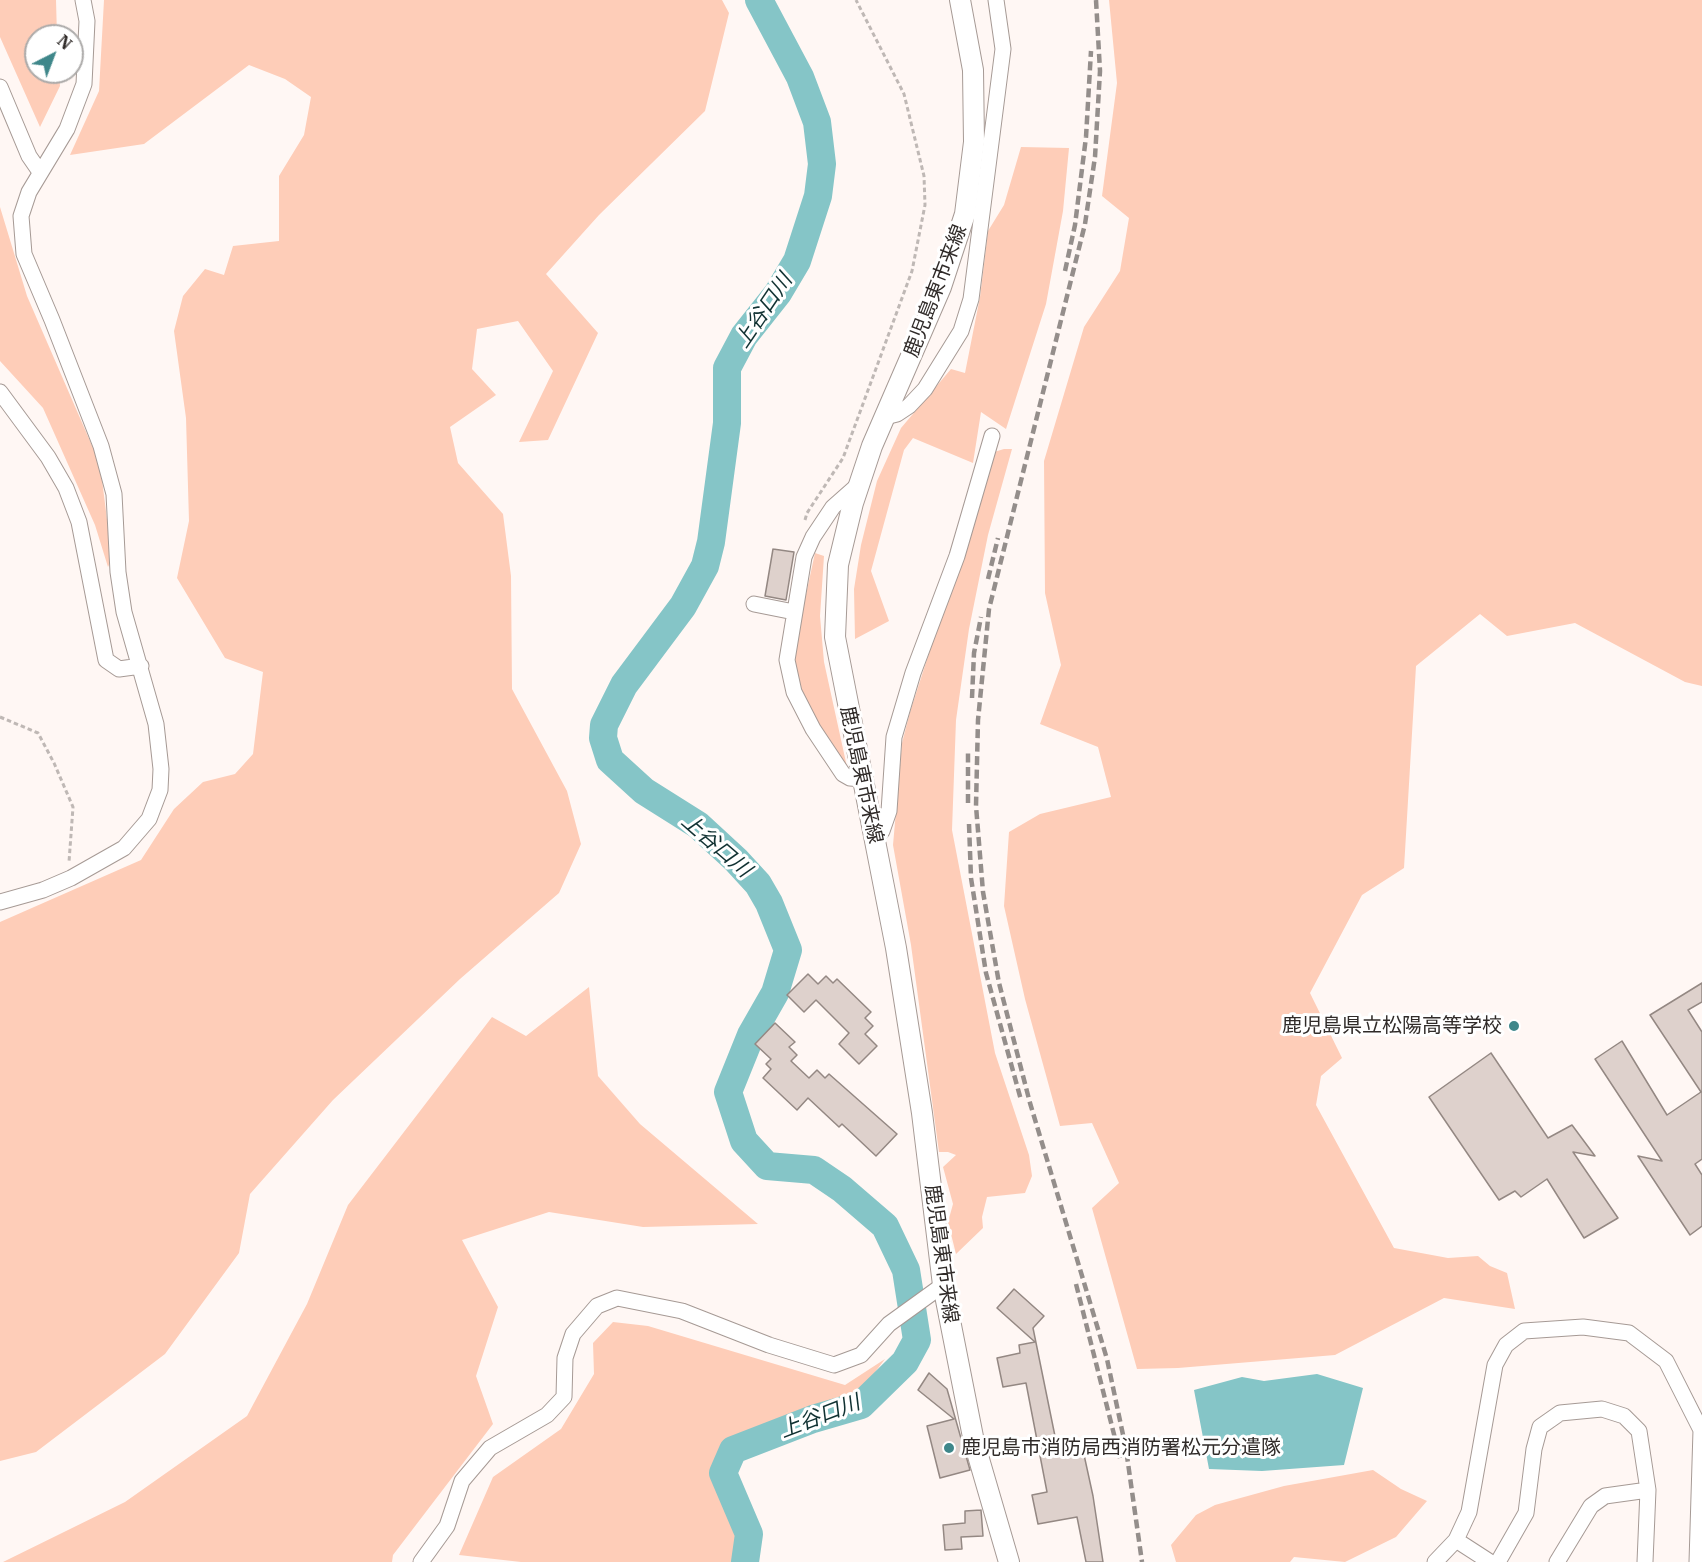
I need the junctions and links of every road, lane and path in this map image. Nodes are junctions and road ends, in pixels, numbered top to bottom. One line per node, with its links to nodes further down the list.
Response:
1 (83, 0): 6 (street)
2 (855, 0): 11 (path)
3 (960, 0): 8 (main road, 鹿児島東市来線)
4 (996, 0): 8 (street)
5 (0, 87): 6 (street)
6 (40, 172): 14 (street)
7 (0, 392): 14 (street)
8 (885, 417): 10 (main road, 鹿児島東市来線)
9 (992, 436): 17 (street)
10 (859, 484): 11 (street); 16 (main road, 鹿児島東市来線)
11 (816, 533): 13 (street)
12 (754, 604): 13 (street)
13 (794, 612): 16 (street)
14 (141, 666): 18 (street)
15 (0, 717): 18 (path)
16 (862, 779): 17 (main road, 鹿児島東市来線)
17 (874, 839): 20 (main road, 鹿児島東市来線)
18 (71, 878): 19 (street)
19 (0, 902)
20 (943, 1285): 24 (street); 25 (main road, 鹿児島東市来線)
21 (1701, 1430): 23 (street); 31 (street)
22 (1648, 1490): 28 (street); 29 (street); 30 (street)
23 (1456, 1540): 26 (street); 27 (street)
24 (421, 1562)
25 (1009, 1562)
26 (1435, 1562)
27 (1490, 1562)
28 (1498, 1562)
29 (1557, 1562)
30 (1645, 1562)
31 (1697, 1562)

